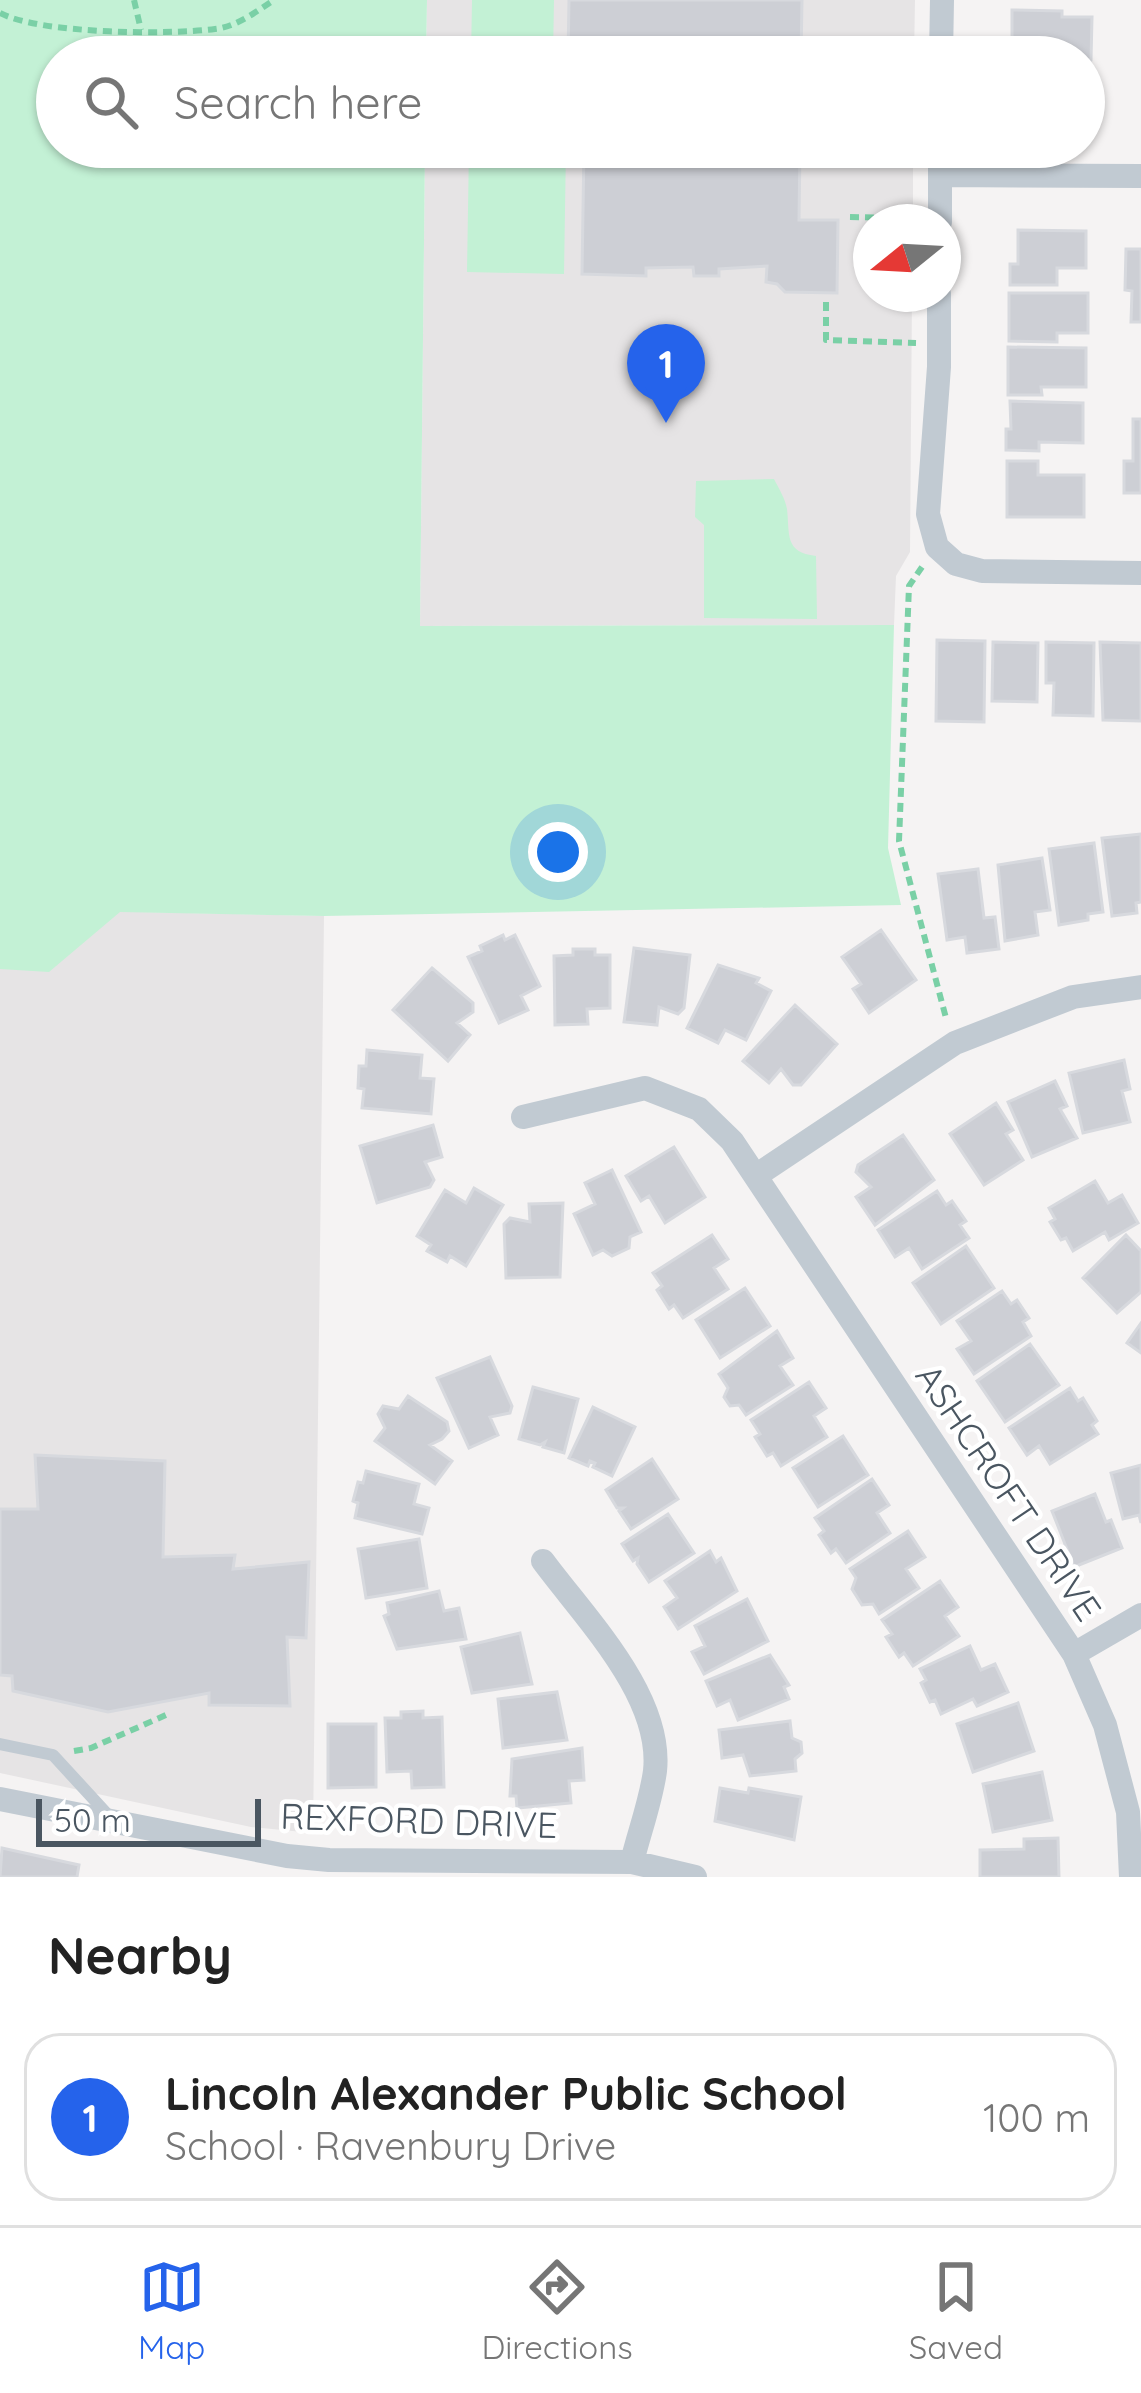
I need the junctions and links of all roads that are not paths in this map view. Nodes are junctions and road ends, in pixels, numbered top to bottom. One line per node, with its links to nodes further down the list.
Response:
1 (942, 0): 2 (street)
2 (941, 36)
3 (940, 168): 4 (street)
4 (940, 175): 5 (street); 6 (street)
5 (1141, 176)
6 (940, 204)
7 (939, 312): 8 (street)
8 (1141, 573)
9 (1141, 987): 11 (street)
10 (523, 1117): 11 (street, ASHCROFT DRIVE)
11 (757, 1175): 14 (street, ASHCROFT DRIVE)
12 (543, 1561): 18 (street)
13 (1141, 1615): 14 (street)
14 (1074, 1654): 21 (street, ASHCROFT DRIVE)
15 (0, 1744): 17 (lane)
16 (0, 1799): 17 (street, REXFORD DRIVE)
17 (114, 1821): 19 (street, REXFORD DRIVE)
18 (632, 1862): 19 (street, REXFORD DRIVE); 20 (street, REXFORD DRIVE)
19 (330, 1869)
20 (695, 1877)
21 (1131, 1877)

